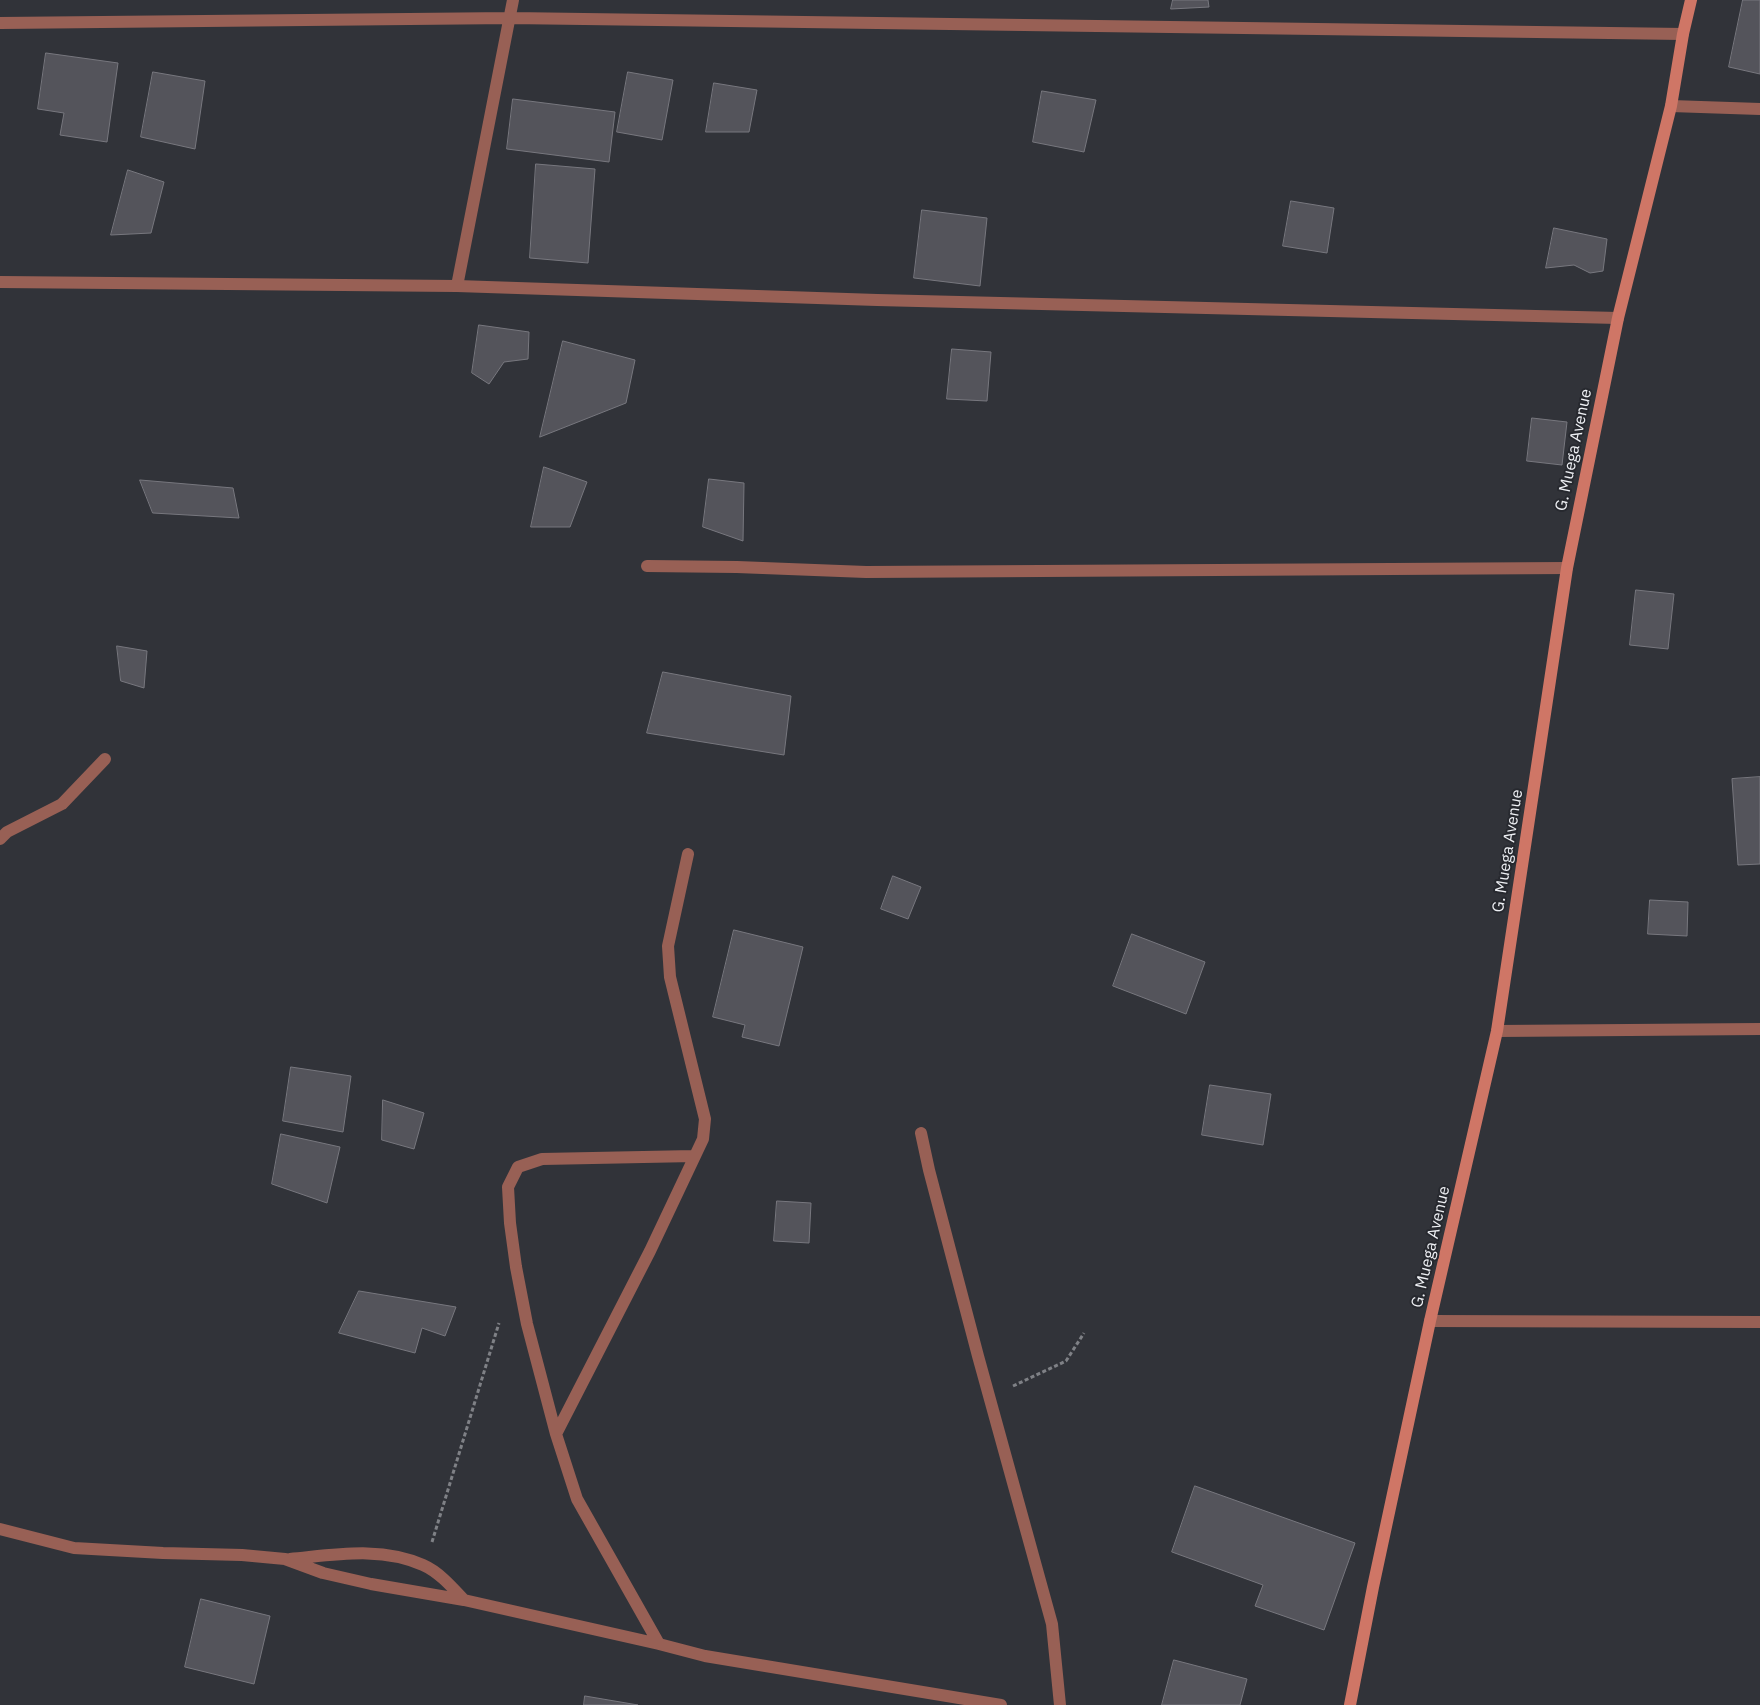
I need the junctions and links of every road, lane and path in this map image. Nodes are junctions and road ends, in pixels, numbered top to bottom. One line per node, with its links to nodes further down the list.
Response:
1 (513, 0): 3 (street)
2 (1691, 0): 5 (street, G. Muega Avenue)
3 (511, 18): 4 (street); 5 (street); 9 (street)
4 (0, 24)
5 (1683, 34): 6 (street, G. Muega Avenue)
6 (1671, 106): 7 (street); 10 (street, G. Muega Avenue)
7 (1760, 109)
8 (0, 282): 9 (street)
9 (457, 286): 10 (street)
10 (1618, 318): 12 (street, G. Muega Avenue)
11 (647, 566): 12 (street)
12 (1567, 568): 17 (street, G. Muega Avenue)
13 (105, 759): 14 (street)
14 (0, 840)
15 (688, 854): 19 (street)
16 (1760, 1029): 17 (street)
17 (1497, 1031): 21 (street, G. Muega Avenue)
18 (921, 1133): 24 (street)
19 (694, 1156): 25 (street); 25 (street)
20 (502, 1314): 28 (path)
21 (1430, 1321): 22 (street); 33 (street, G. Muega Avenue)
22 (1760, 1322)
23 (1084, 1333): 24 (path)
24 (990, 1396): 32 (street)
25 (556, 1434): 30 (street)
26 (0, 1529): 27 (street)
27 (285, 1559): 28 (street); 29 (street)
28 (425, 1565): 29 (street)
29 (464, 1600): 30 (street)
30 (659, 1644): 31 (street)
31 (1001, 1705)
32 (1060, 1705)
33 (1350, 1705)

